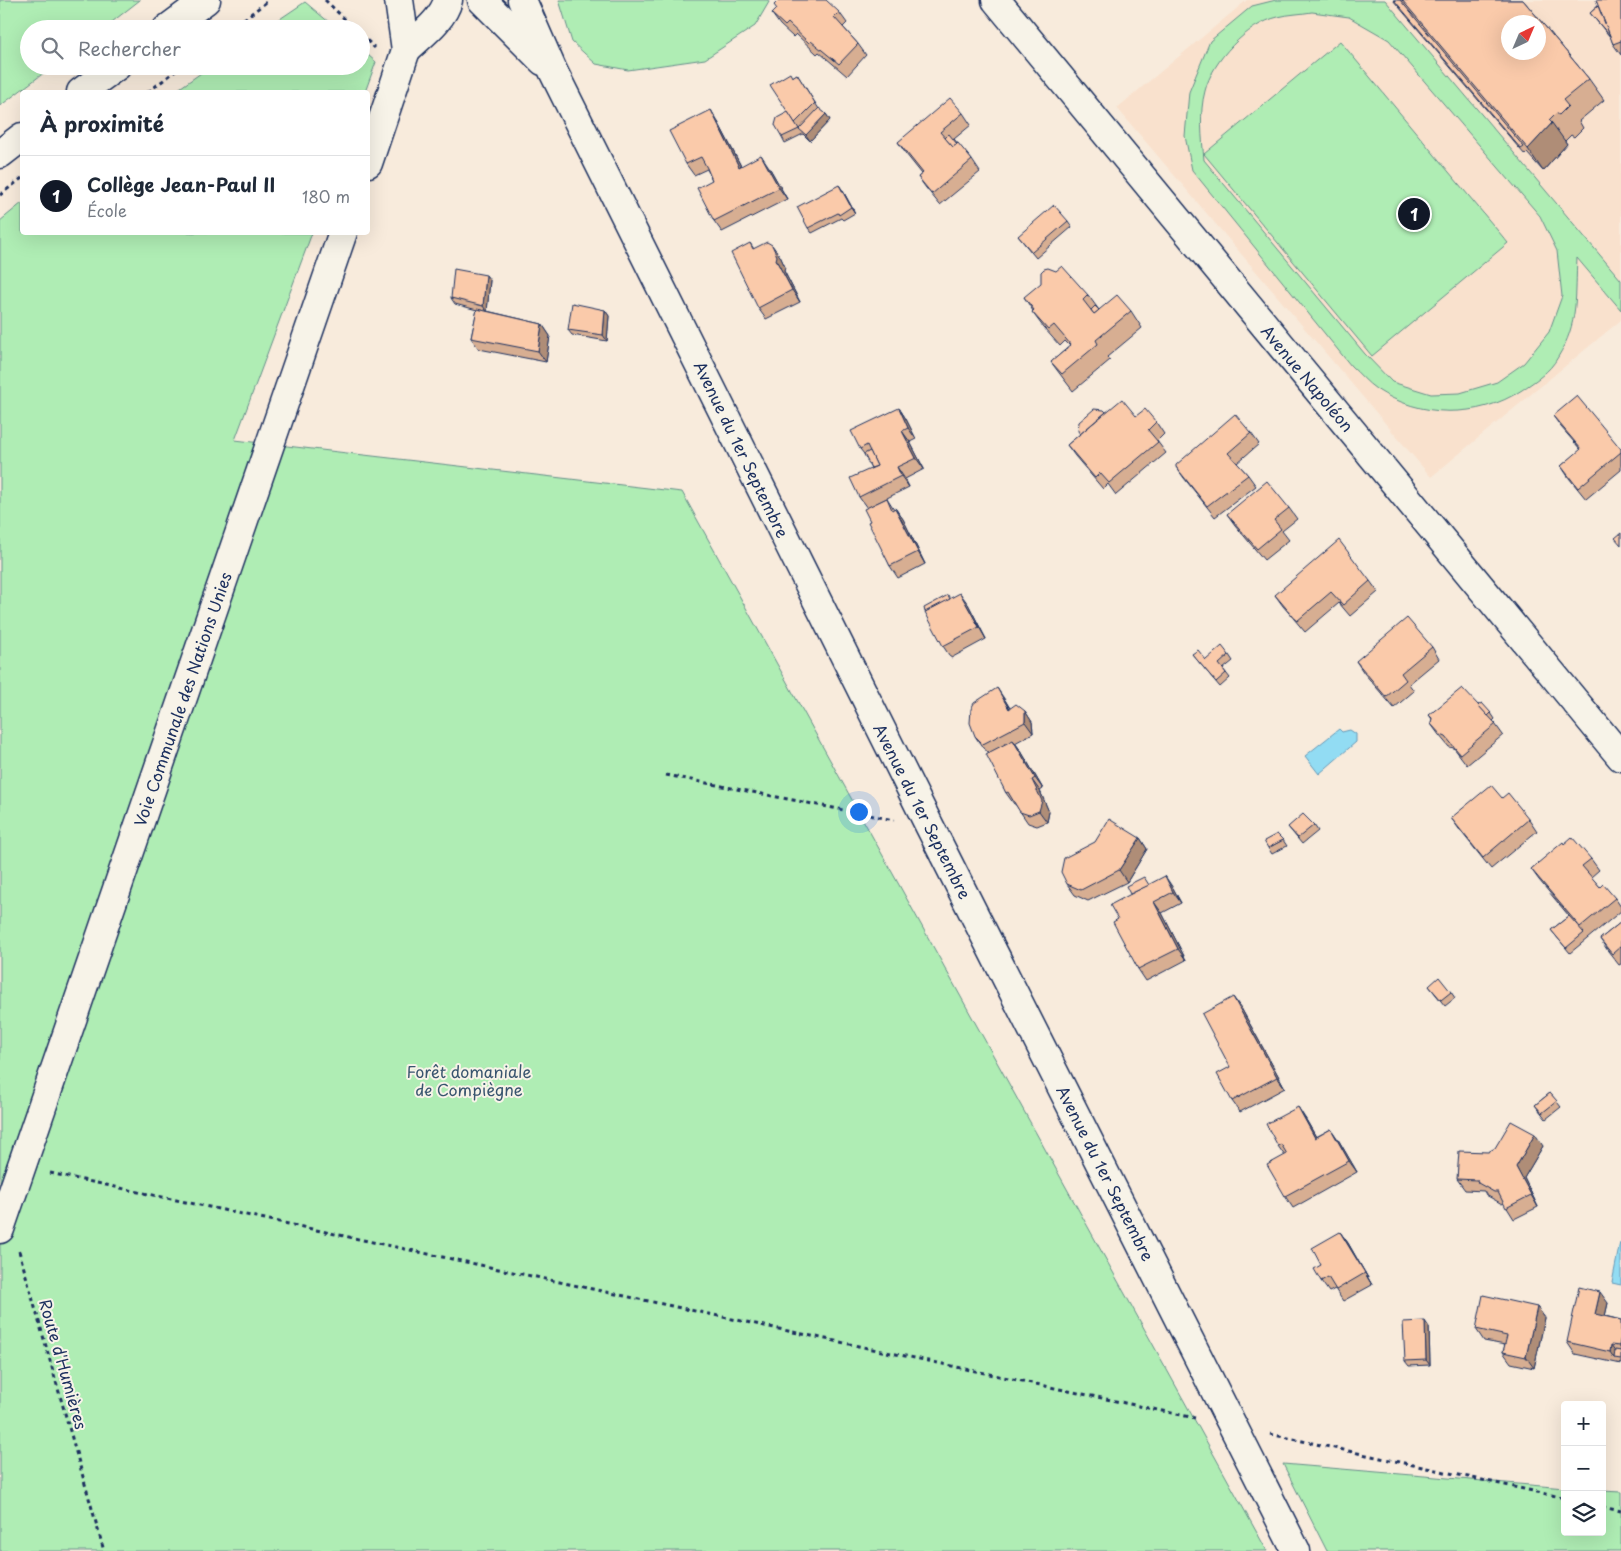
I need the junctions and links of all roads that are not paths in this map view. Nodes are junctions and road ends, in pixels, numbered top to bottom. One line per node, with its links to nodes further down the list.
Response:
1 (206, 0): 7 (main road)
2 (399, 0): 8 (main road)
3 (448, 0): 8 (main road)
4 (482, 0): 9 (main road)
5 (522, 0): 9 (main road, Avenue du 1er Septembre)
6 (996, 0): 16 (main road, Avenue Napoléon)
7 (179, 20)
8 (406, 50): 14 (main road)
9 (553, 71): 18 (main road, Avenue du 1er Septembre)
10 (105, 75): 11 (main road)
11 (84, 90)
12 (20, 139): 13 (main road)
13 (0, 154)
14 (370, 157)
15 (342, 235): 17 (main road, Voie Communale des Nations Unies)
16 (1621, 757)
17 (4, 1218)
18 (1296, 1551)

